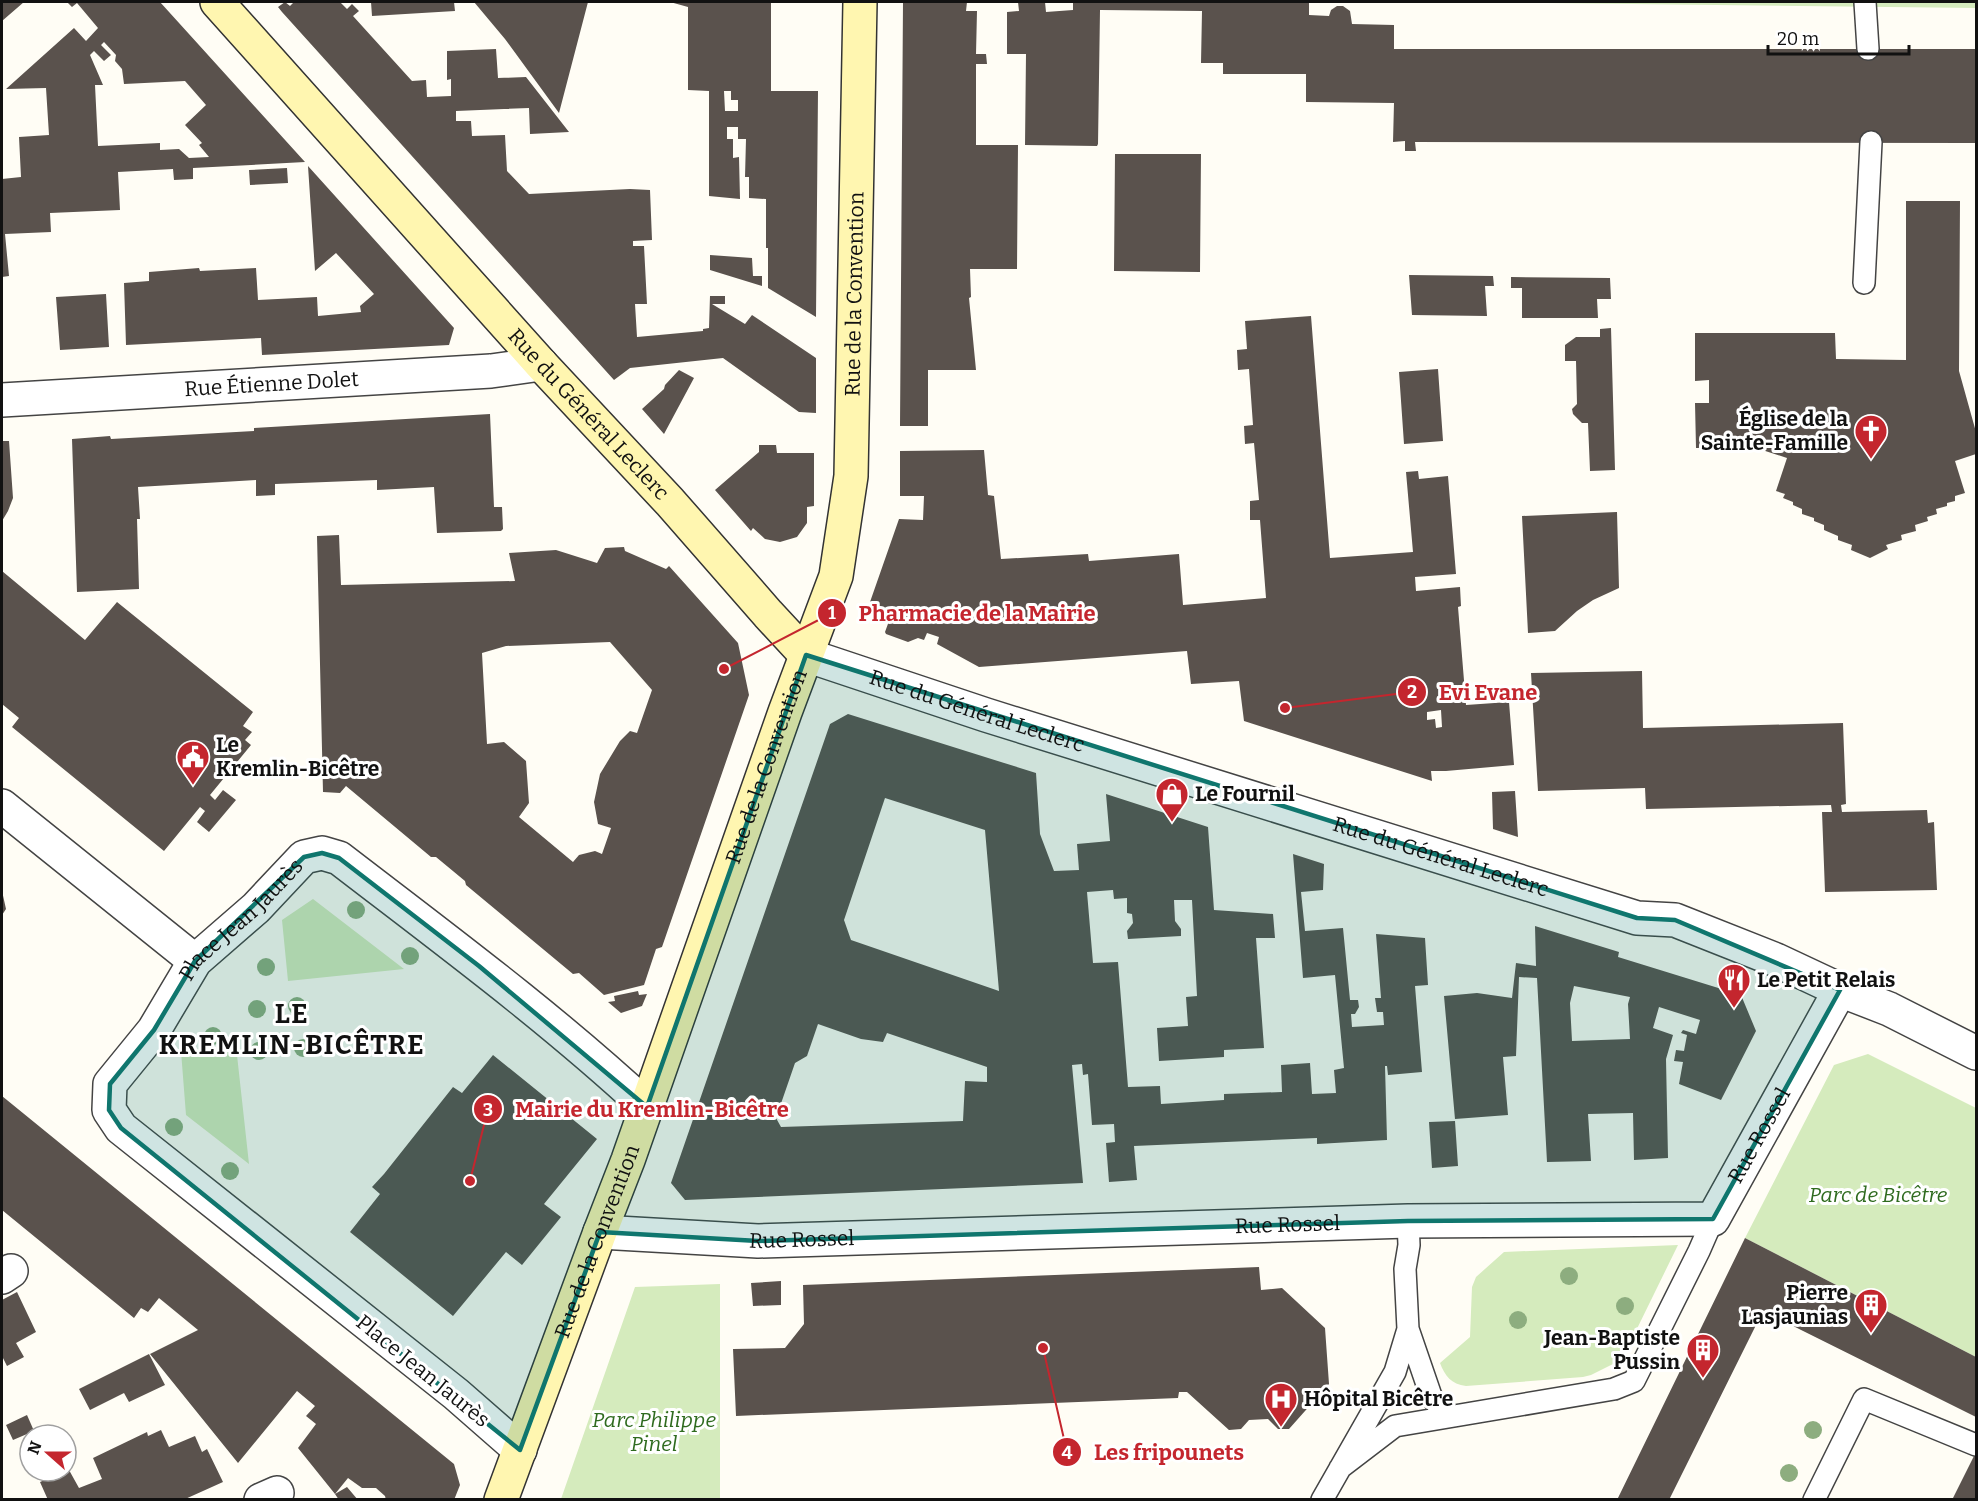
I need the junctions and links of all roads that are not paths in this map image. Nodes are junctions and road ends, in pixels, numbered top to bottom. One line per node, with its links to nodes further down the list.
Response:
1 (217, 2): 7 (main road, Rue du Général Leclerc)
2 (860, 2): 9 (main road, Rue de la Convention)
3 (1865, 2): 4 (lane)
4 (1868, 49)
5 (1871, 142): 6 (lane)
6 (1864, 284)
7 (541, 364): 8 (street, Rue Étienne Dolet); 9 (main road, Rue du Général Leclerc)
8 (2, 400)
9 (806, 655): 12 (street, Rue du Général Leclerc); 14 (main road, Rue de la Convention)
10 (2, 806): 11 (street)
11 (195, 961): 14 (street, Place Jean Jaurès); 21 (street, Place Jean Jaurès)
12 (1840, 990): 13 (street, Rue du Général Leclerc); 15 (street, Rue Rossel)
13 (1977, 1053)
14 (647, 1107): 17 (main road, Rue de la Convention)
15 (1713, 1220): 16 (street, Rue Rossel); 19 (lane)
16 (1408, 1221): 17 (street, Rue Rossel); 18 (lane)
17 (600, 1232): 21 (main road, Rue de la Convention)
18 (1407, 1329): 19 (lane); 22 (lane)
19 (1446, 1416): 22 (lane)
20 (1977, 1445): 25 (lane)
21 (520, 1449): 23 (main road, Rue de la Convention)
22 (1340, 1468): 24 (lane)
23 (501, 1500)
24 (1322, 1500)
25 (1814, 1500)

